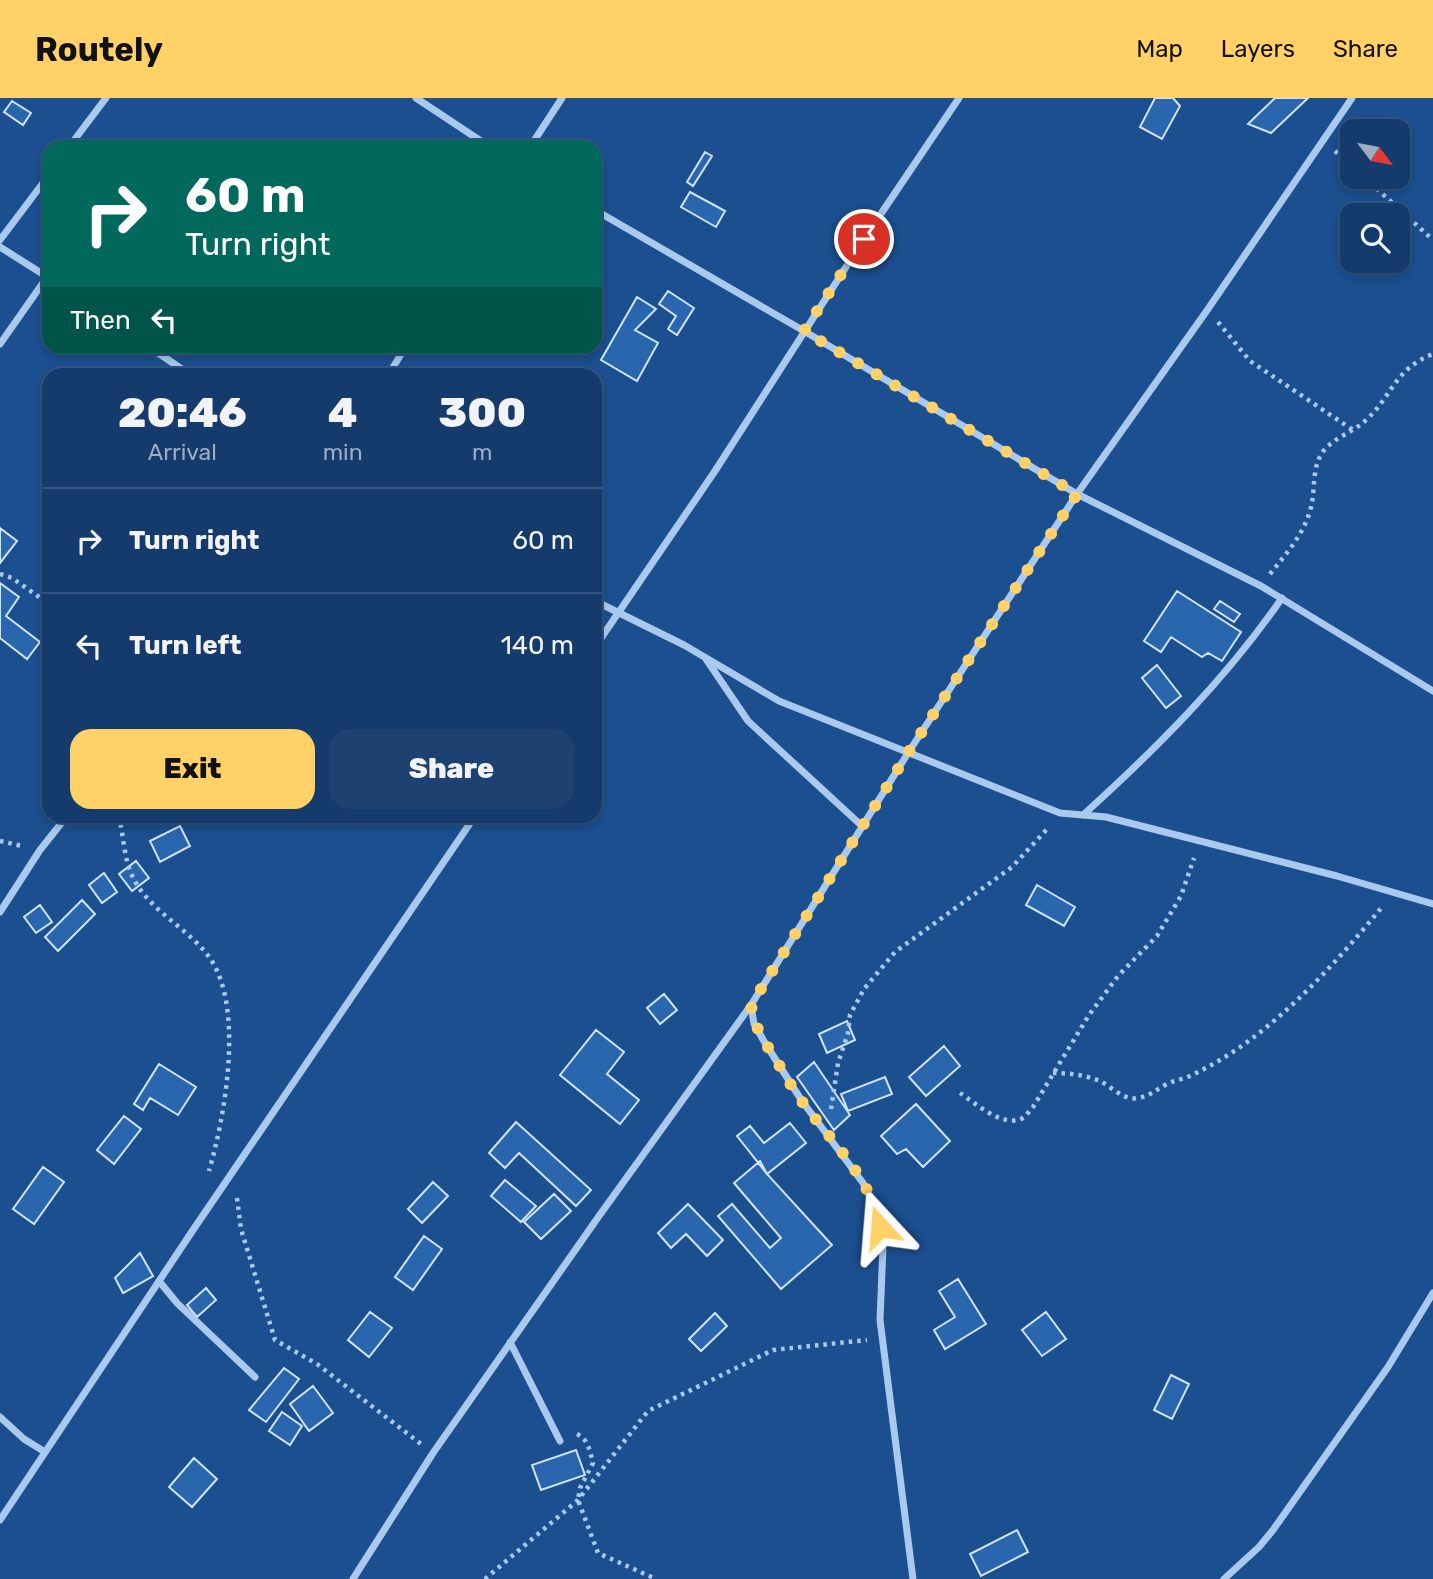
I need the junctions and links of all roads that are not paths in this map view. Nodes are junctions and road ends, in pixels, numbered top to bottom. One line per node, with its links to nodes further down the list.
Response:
1 (106, 98): 6 (street)
2 (416, 98): 7 (street)
3 (562, 98): 8 (street)
4 (959, 98): 15 (street)
5 (1352, 98): 19 (street)
6 (74, 140)
7 (479, 140)
8 (535, 140)
9 (42, 184): 11 (street)
10 (602, 214): 15 (street)
11 (0, 240)
12 (0, 247): 13 (street)
13 (42, 274)
14 (42, 286): 16 (street)
15 (804, 331): 19 (street); 22 (street)
16 (0, 344)
17 (160, 354): 18 (street)
18 (180, 368)
19 (1077, 494): 20 (street); 26 (street)
20 (1282, 598): 25 (street); 27 (street)
21 (602, 604): 22 (street)
22 (620, 613): 23 (street); 24 (street)
23 (602, 637)
24 (704, 656): 26 (street); 30 (street)
25 (1433, 691)
26 (908, 753): 27 (street); 30 (street)
27 (1083, 815): 31 (street)
28 (61, 823): 32 (street)
29 (470, 823): 34 (street)
30 (862, 826): 33 (street)
31 (1433, 904)
32 (0, 912)
33 (751, 1005): 36 (street); 43 (street)
34 (159, 1281): 37 (street); 40 (street)
35 (1433, 1293): 44 (street)
36 (510, 1342): 39 (street); 42 (street)
37 (255, 1377)
38 (0, 1417): 40 (street)
39 (559, 1441)
40 (45, 1452): 41 (street)
41 (0, 1520)
42 (353, 1579)
43 (913, 1579)
44 (1224, 1579)

